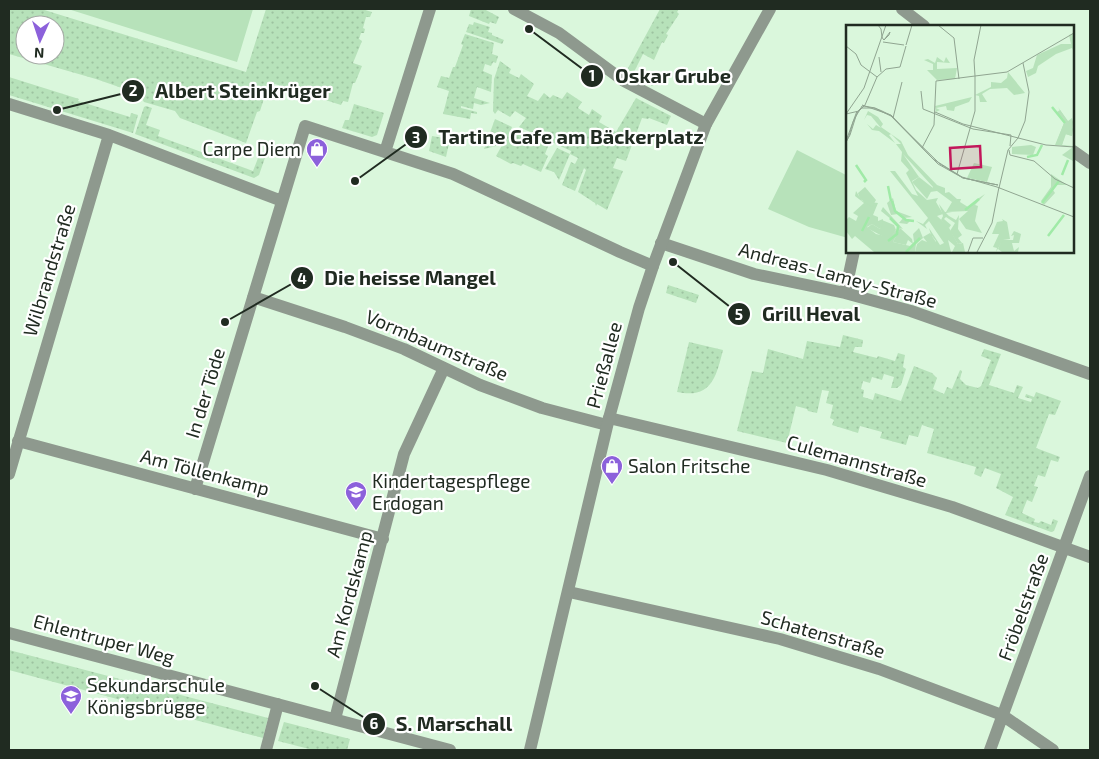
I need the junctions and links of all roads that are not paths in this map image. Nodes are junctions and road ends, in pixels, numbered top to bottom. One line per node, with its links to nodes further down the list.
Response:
1 (430, 9): 9 (street)
2 (514, 9): 7 (street)
3 (770, 9): 7 (street, Prießallee)
4 (902, 9): 5 (street)
5 (923, 25)
6 (9, 104): 8 (street)
7 (706, 124): 13 (street, Prießallee)
8 (109, 135): 12 (street); 21 (street, Wilbrandstraße)
9 (385, 152): 12 (street, In der Töde); 15 (street)
10 (1074, 152): 11 (street)
11 (1090, 163)
12 (283, 196): 17 (street, In der Töde)
13 (662, 243): 15 (street, Prießallee); 16 (street, Andreas-Lamey-Straße)
14 (854, 252): 16 (street)
15 (653, 266): 20 (street, Prießallee)
16 (845, 293): 19 (street, Andreas-Lamey-Straße)
17 (253, 298): 18 (street, Vormbaumstraße); 24 (street, In der Töde)
18 (444, 368): 20 (street, Vormbaumstraße); 25 (street, Am Kordskamp)
19 (1090, 374)
20 (608, 421): 26 (street, Culemannstraße); 28 (street, Prießallee)
21 (18, 441): 22 (street, Wilbrandstraße); 24 (street, Am Töllenkamp)
22 (9, 474)
23 (1090, 476): 26 (street, Fröbelstraße)
24 (195, 489): 25 (street, Am Töllenkamp)
25 (383, 538): 32 (street, Am Kordskamp)
26 (1065, 548): 27 (street, Culemannstraße); 31 (street, Fröbelstraße)
27 (1090, 557)
28 (568, 592): 31 (street, Schatenstraße); 35 (street, Prießallee)
29 (9, 634): 30 (street, Ehlentruper Weg)
30 (278, 704): 32 (street, Ehlentruper Weg); 33 (street)
31 (1002, 715): 36 (street, Fröbelstraße); 37 (street, Schatenstraße)
32 (335, 719): 34 (street, Ehlentruper Weg)
33 (266, 750)
34 (450, 750)
35 (530, 750)
36 (990, 750)
37 (1053, 750)

